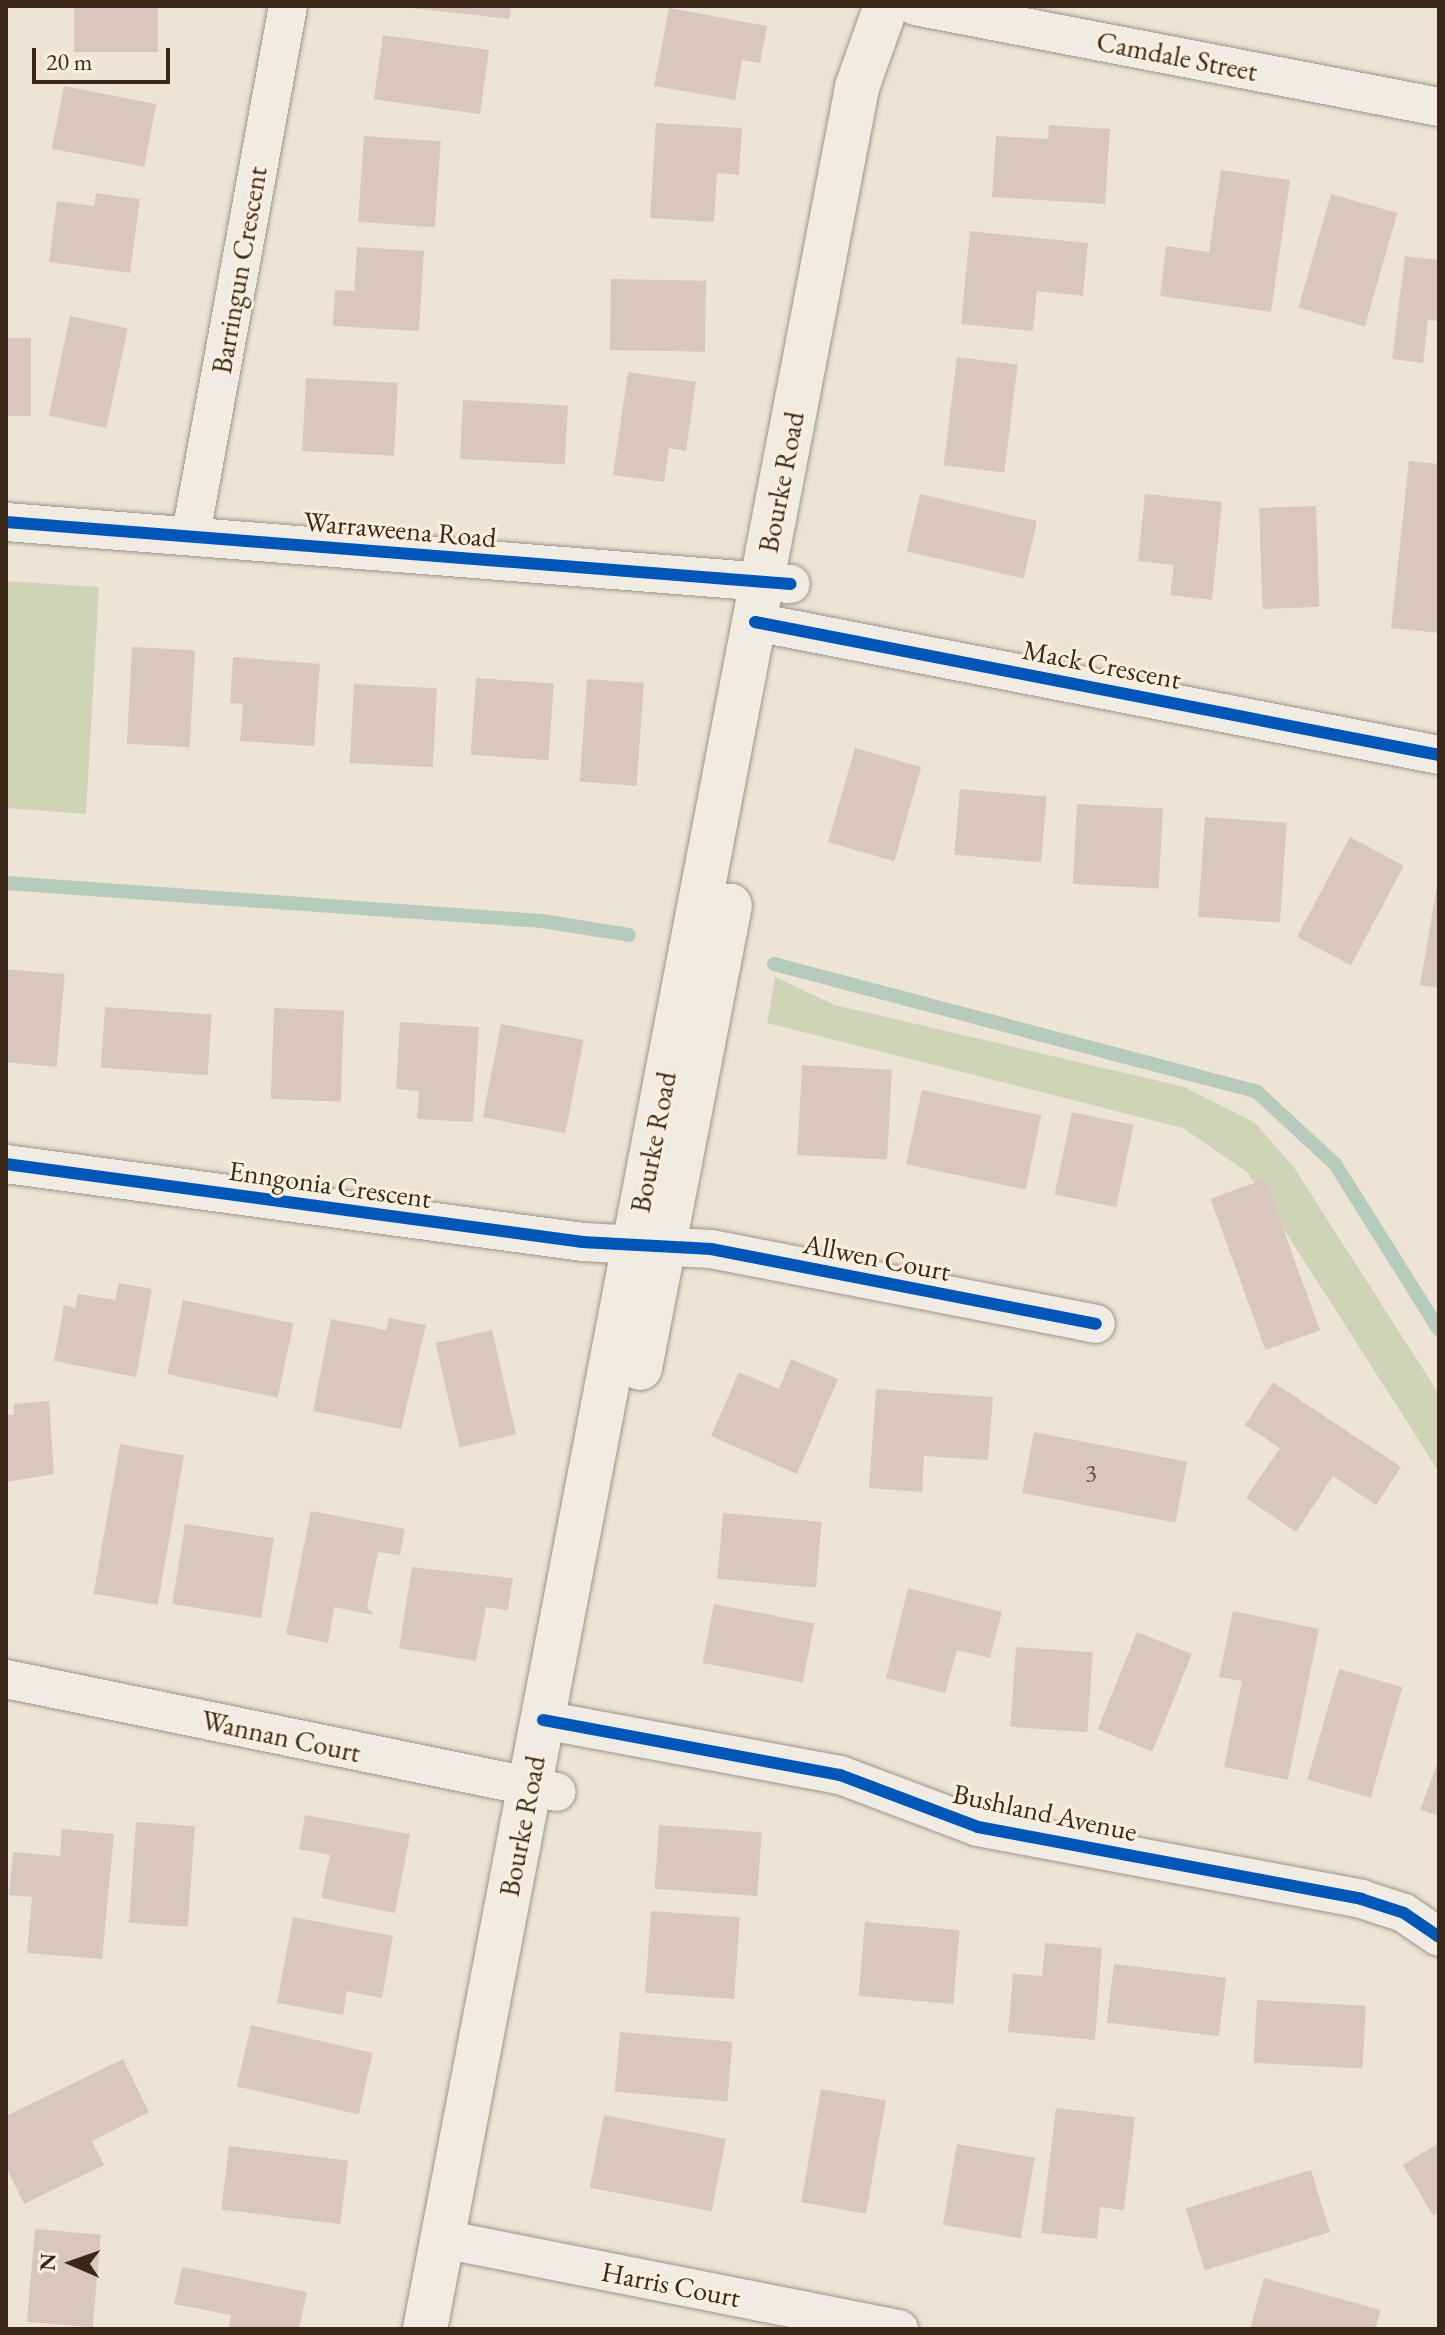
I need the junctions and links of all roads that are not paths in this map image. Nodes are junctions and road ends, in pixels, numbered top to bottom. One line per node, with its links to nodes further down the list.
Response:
1 (288, 6): 6 (street, Barringun Crescent)
2 (887, 6): 7 (main road, Bourke Road)
3 (915, 6): 4 (street, Camdale Street)
4 (1439, 107)
5 (6, 522): 6 (street, Warraweena Road)
6 (191, 534): 7 (street, Warraweena Road)
7 (773, 604): 8 (street, Mack Crescent); 10 (main road, Bourke Road)
8 (1439, 755)
9 (6, 1164): 10 (street, Enngonia Crescent)
10 (648, 1246): 11 (street, Allwen Court); 13 (main road, Bourke Road)
11 (1096, 1324)
12 (6, 1679): 14 (street, Wannan Court)
13 (556, 1723): 14 (main road, Bourke Road); 15 (street, Bushland Avenue)
14 (543, 1790): 16 (main road, Bourke Road)
15 (1439, 1937)
16 (456, 2242): 17 (main road, Bourke Road); 18 (main road, Bourke Road); 19 (street, Harris Court)
17 (425, 2329)
18 (453, 2329)
19 (899, 2329)

